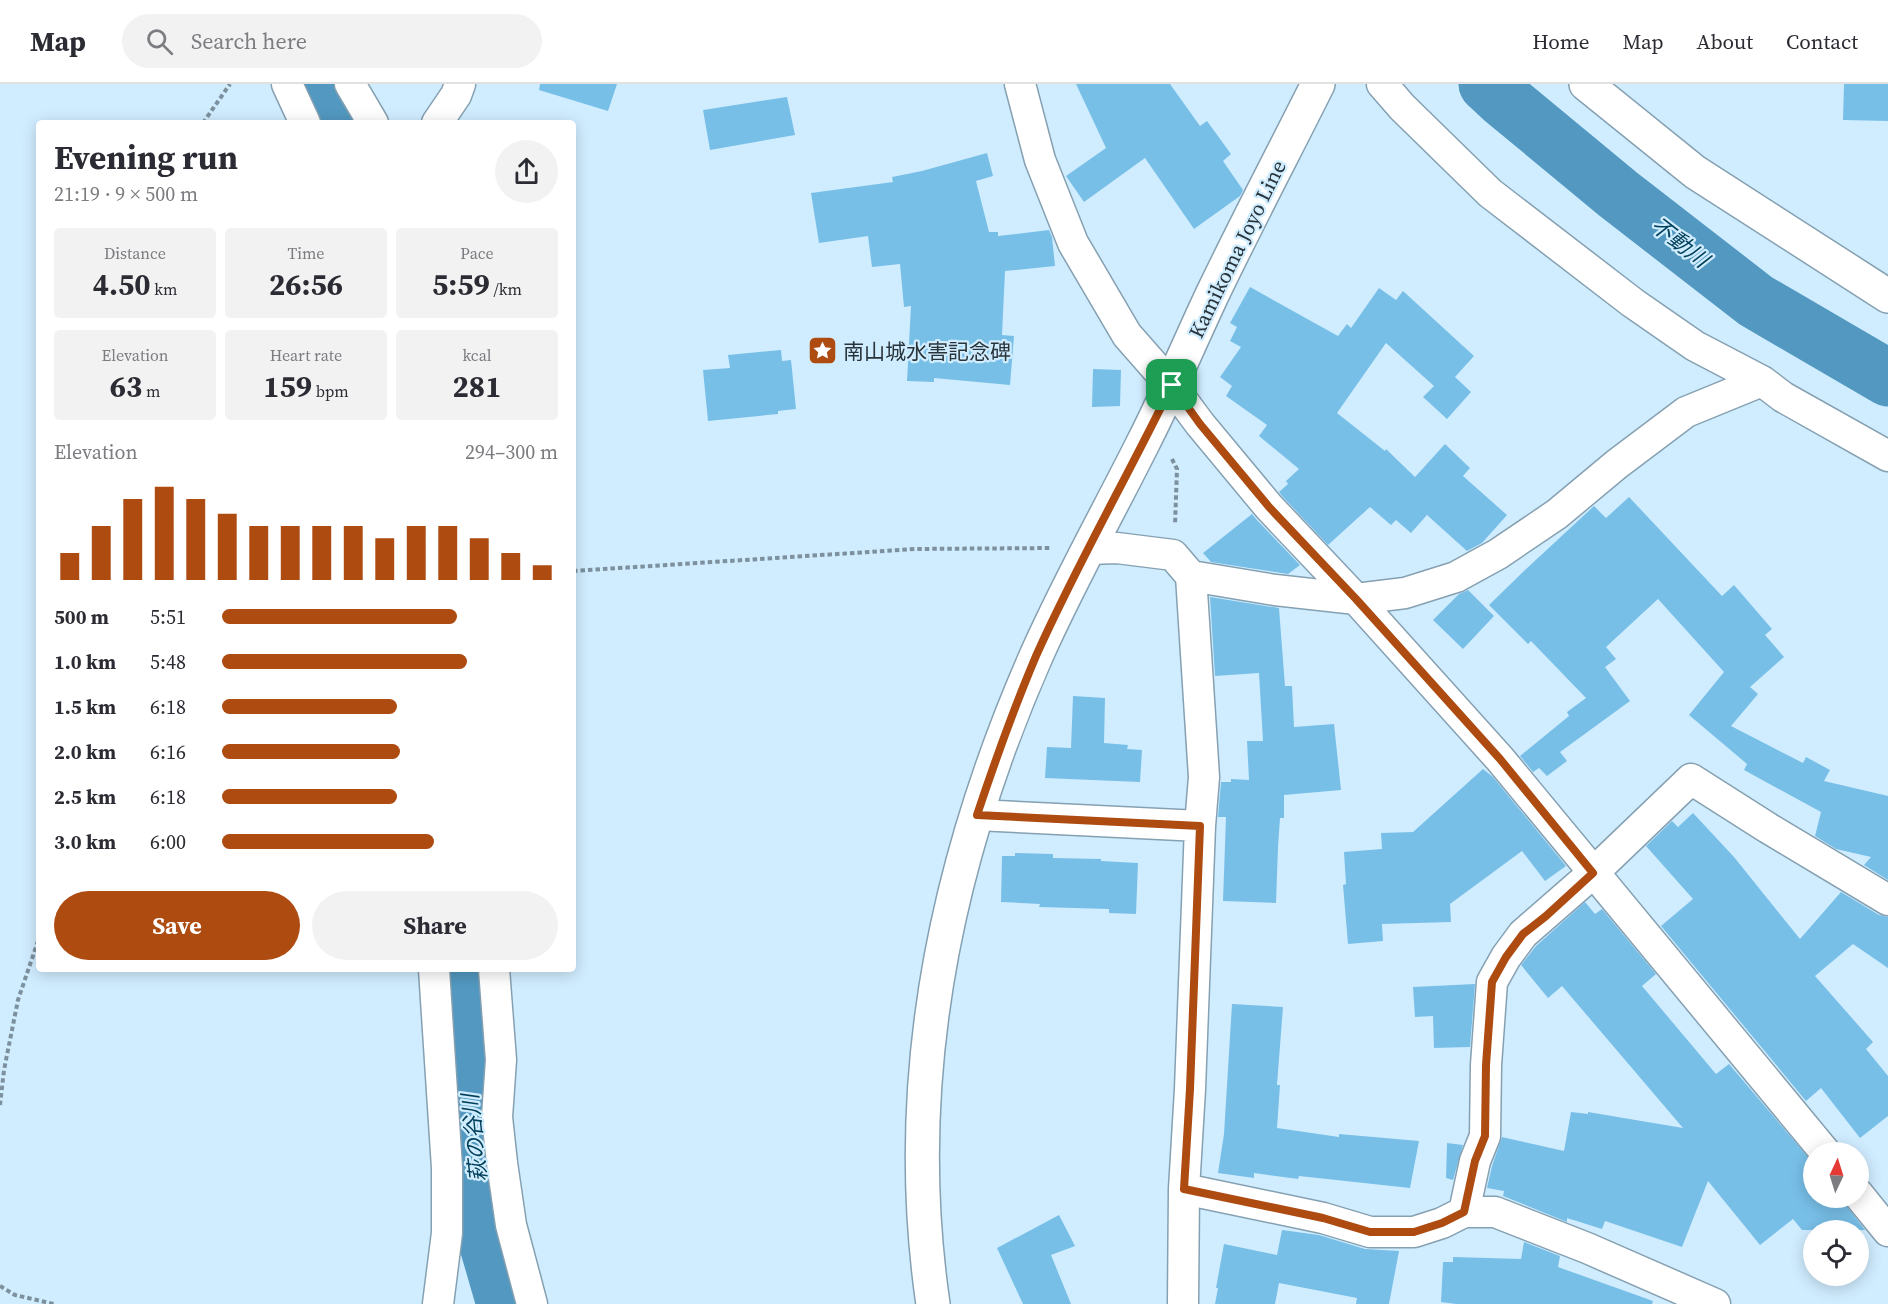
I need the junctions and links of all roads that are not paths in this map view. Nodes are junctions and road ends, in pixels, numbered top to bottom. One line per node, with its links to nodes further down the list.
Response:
1 (287, 84): 8 (street)
2 (350, 84): 9 (street)
3 (460, 84): 10 (street)
4 (1020, 84): 13 (street)
5 (1318, 84): 13 (main road, Kamikoma Joyo Line)
6 (1382, 84): 12 (street)
7 (1586, 84): 11 (main road)
8 (304, 120)
9 (371, 120)
10 (439, 120)
11 (1888, 296)
12 (1762, 381): 14 (street); 17 (street)
13 (1172, 385): 15 (main road, Kamikoma Joyo Line); 17 (street)
14 (1888, 456)
15 (1089, 549): 16 (street); 18 (main road, Kamikoma Joyo Line)
16 (1182, 566): 17 (street); 19 (street)
17 (1356, 599): 20 (street)
18 (977, 815): 19 (street); 31 (main road, Kamikoma Joyo Line)
19 (1200, 826): 25 (street)
20 (1593, 873): 21 (street); 24 (street); 27 (street)
21 (1888, 900)
22 (434, 972): 29 (street)
23 (494, 972): 30 (street)
24 (1817, 1142)
25 (1184, 1189): 27 (street); 32 (street)
26 (1869, 1208): 28 (street)
27 (1464, 1212): 33 (street)
28 (1888, 1231)
29 (438, 1304)
30 (532, 1304)
31 (933, 1304)
32 (1183, 1304)
33 (1715, 1304)

